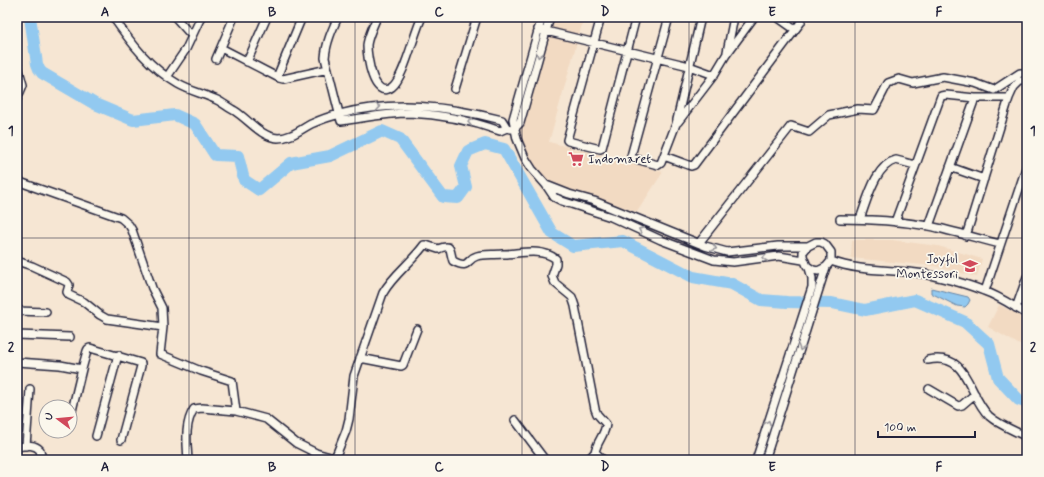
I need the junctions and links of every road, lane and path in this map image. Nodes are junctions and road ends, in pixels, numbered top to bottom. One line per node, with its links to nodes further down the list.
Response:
1 (113, 17): 37 (street)
2 (175, 17): 24 (street)
3 (201, 17): 24 (street)
4 (234, 17): 26 (street)
5 (267, 17): 31 (street)
6 (302, 17): 38 (street)
7 (338, 17): 34 (street)
8 (377, 17): 9 (street)
9 (422, 17)
10 (477, 17): 40 (street)
11 (542, 17): 21 (street)
12 (550, 17): 23 (street)
13 (601, 17): 25 (street)
14 (636, 17): 27 (street)
15 (669, 17): 30 (street)
16 (701, 17): 33 (street)
17 (734, 17): 28 (street)
18 (754, 17): 28 (street)
19 (776, 17): 22 (street)
20 (801, 22): 22 (street)
21 (538, 29): 23 (street); 48 (street)
22 (794, 29): 49 (street)
23 (546, 31): 25 (street); 48 (street, one-way to 48)
24 (192, 36): 37 (street)
25 (594, 42): 27 (street); 27 (street)
26 (221, 48): 29 (street); 31 (street)
27 (626, 50): 30 (street)
28 (726, 55): 36 (street)
29 (216, 59)
30 (658, 59): 33 (street); 49 (street)
31 (247, 62): 38 (street)
32 (17, 63): 43 (street)
33 (690, 66): 36 (street); 47 (street)
34 (328, 69): 38 (street); 45 (street)
35 (1027, 73): 63 (street)
36 (714, 75): 47 (street)
37 (167, 77): 45 (street)
38 (277, 77)
39 (1027, 81): 42 (street)
40 (455, 89)
41 (975, 98): 42 (street); 50 (street); 52 (street)
42 (1009, 98): 53 (street)
43 (17, 99)
44 (454, 109): 45 (street, one-way to 44); 46 (street); 48 (street)
45 (340, 114): 46 (street)
46 (453, 118): 48 (street, one-way to 46)
47 (676, 124): 49 (street)
48 (510, 129): 55 (street)
49 (664, 156)
50 (915, 165): 59 (street); 60 (street)
51 (1027, 165): 64 (street)
52 (950, 168): 53 (street); 61 (street)
53 (984, 179): 62 (street)
54 (17, 181): 76 (street)
55 (546, 185): 56 (street); 57 (street)
56 (594, 201): 57 (street); 63 (street)
57 (592, 211): 66 (street, one-way to 57)
58 (840, 219): 59 (street)
59 (860, 219): 60 (street)
60 (895, 222): 61 (street)
61 (929, 226): 62 (street)
62 (966, 236): 64 (street)
63 (698, 243): 65 (street, one-way to 65)
64 (1000, 244): 71 (street)
65 (808, 246): 66 (street); 68 (street)
66 (803, 260): 69 (street)
67 (17, 262): 76 (street)
68 (828, 264): 69 (street); 71 (street); 104 (street, one-way to 104)
69 (809, 268): 103 (street, one-way to 69)
70 (1027, 277): 72 (street)
71 (985, 291): 72 (street)
72 (1016, 308): 75 (street)
73 (17, 312): 74 (street)
74 (46, 312)
75 (1027, 314)
76 (163, 327): 89 (street)
77 (417, 329): 81 (street)
78 (17, 335): 79 (street)
79 (70, 337)
80 (118, 355): 84 (street); 91 (street); 93 (street)
81 (360, 358): 96 (street); 97 (street)
82 (928, 360): 87 (street)
83 (17, 362): 84 (street)
84 (82, 369): 88 (street)
85 (30, 389): 94 (street)
86 (929, 389): 87 (street)
87 (975, 394): 92 (street)
88 (75, 399)
89 (236, 410): 97 (street); 99 (street)
90 (515, 420): 100 (street)
91 (96, 436)
92 (1027, 437)
93 (121, 440)
94 (26, 446): 95 (street); 98 (street)
95 (17, 447)
96 (596, 452): 101 (street); 102 (street)
97 (338, 459)
98 (42, 460)
99 (188, 460)
100 (545, 460)
101 (588, 460)
102 (603, 460)
103 (756, 460)
104 (765, 460)

